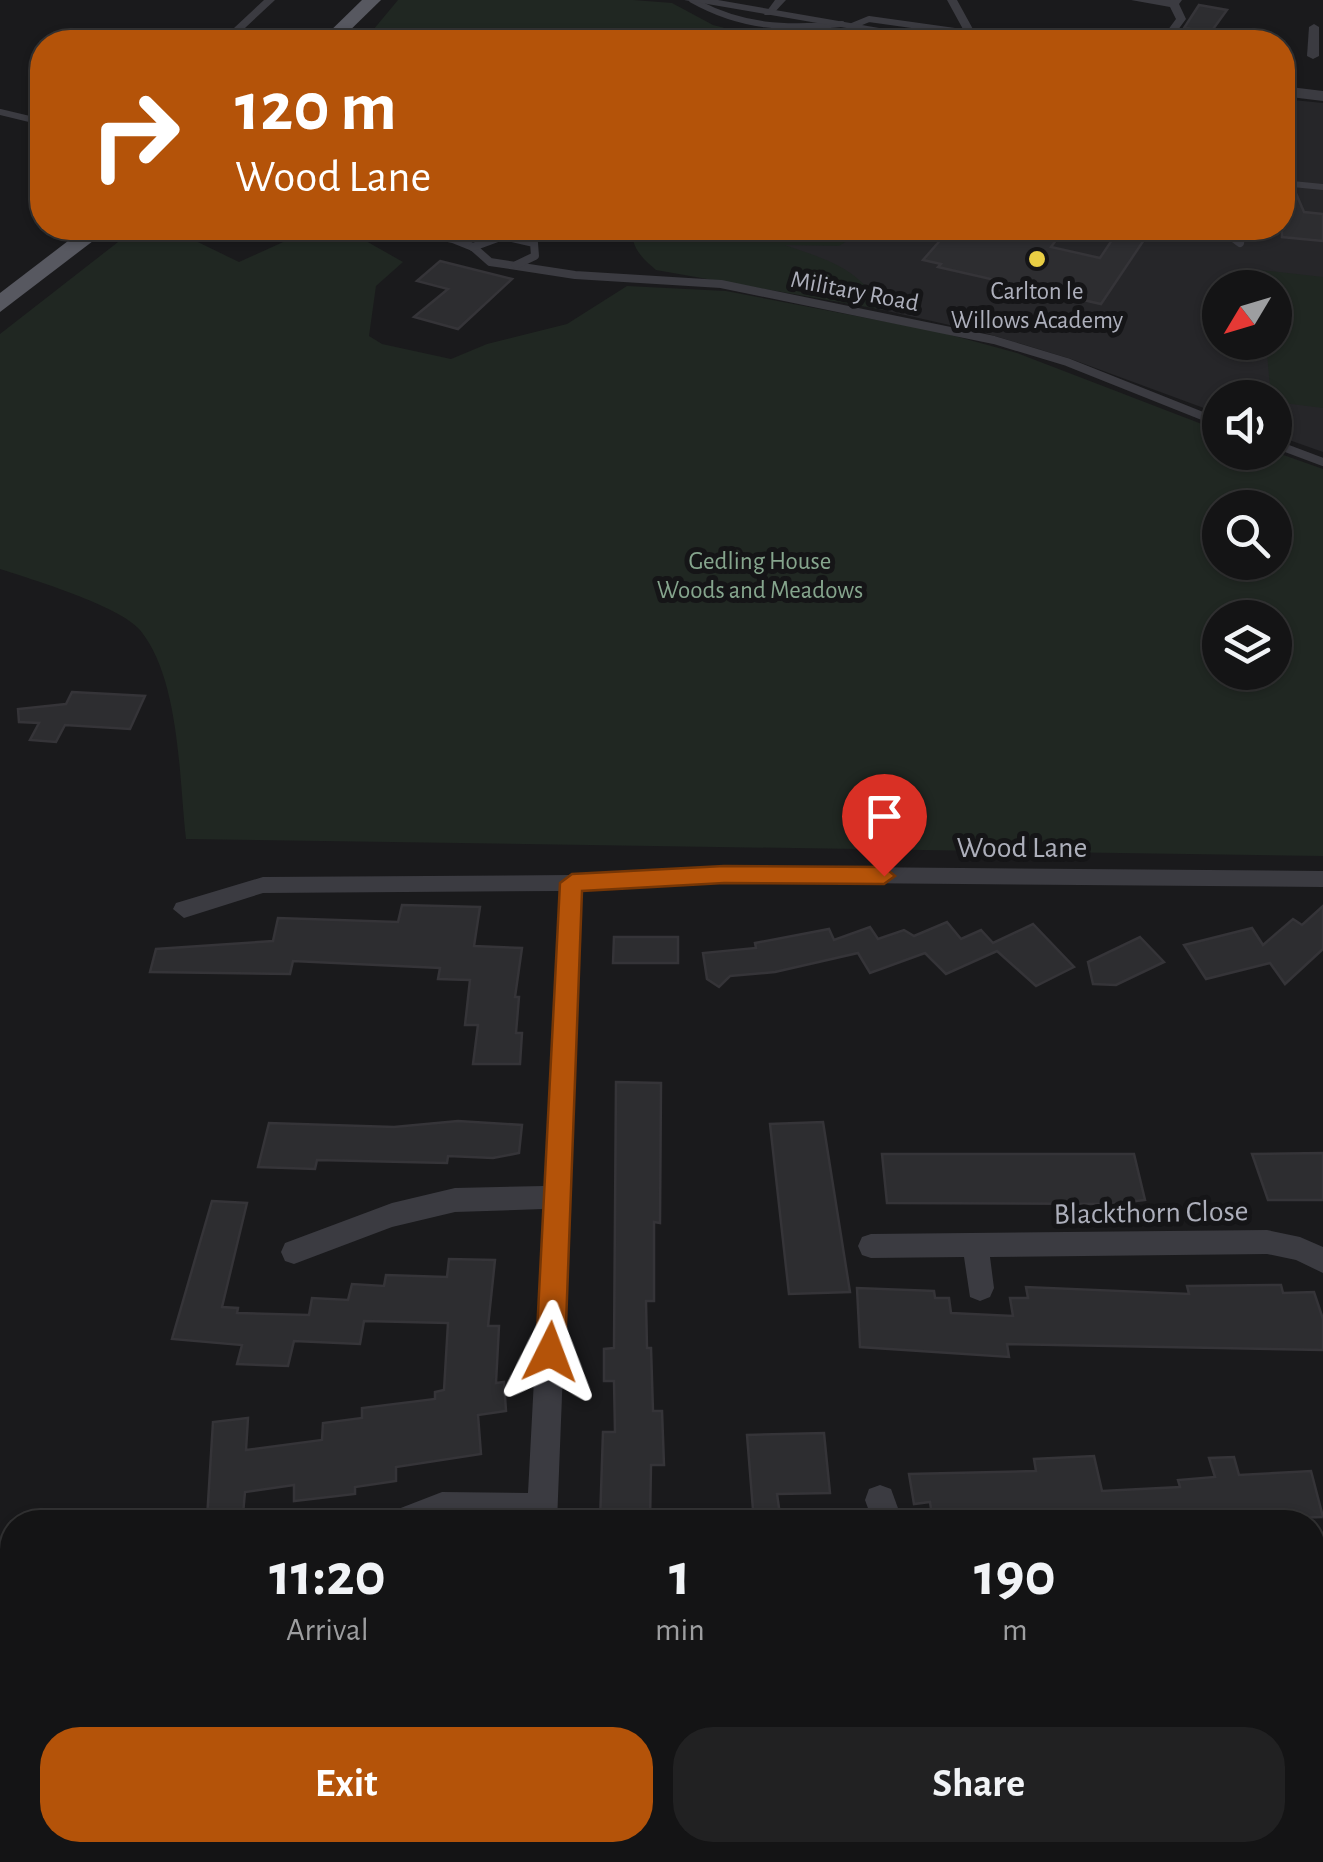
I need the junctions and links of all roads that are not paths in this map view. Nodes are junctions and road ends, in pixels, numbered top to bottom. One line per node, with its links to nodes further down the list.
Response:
1 (270, 0): 10 (street)
2 (372, 0): 7 (main road)
3 (691, 0): 8 (street)
4 (952, 0): 13 (street)
5 (1136, 0): 6 (street)
6 (1176, 2): 14 (street)
7 (349, 9)
8 (775, 14): 9 (street)
9 (846, 25): 11 (street); 12 (lane)
10 (237, 30)
11 (877, 30)
12 (925, 30)
13 (965, 30)
14 (1173, 30)
15 (1317, 34): 16 (street)
16 (1313, 56)
17 (1295, 93): 18 (street)
18 (1323, 97)
19 (0, 112): 20 (lane)
20 (30, 119)
21 (1295, 184): 22 (lane)
22 (1323, 187)
23 (84, 240): 31 (main road)
24 (447, 240): 29 (lane, Military Road)
25 (490, 240): 29 (lane)
26 (527, 240): 30 (lane)
27 (1233, 240): 28 (lane)
28 (1240, 244)
29 (473, 247): 30 (lane, Military Road)
30 (513, 266): 32 (lane, Military Road)
31 (0, 305)
32 (1202, 416)
33 (1292, 450): 34 (lane)
34 (1323, 462)
35 (1323, 879): 36 (street, Wood Lane)
36 (572, 883): 37 (street, Wood Lane); 38 (street)
37 (184, 909)
38 (559, 1197): 41 (street); 46 (street)
39 (870, 1246): 40 (street, Blackthorn Close)
40 (976, 1248): 42 (street, Blackthorn Close); 43 (street)
41 (294, 1252)
42 (1323, 1261)
43 (980, 1288)
44 (437, 1510): 45 (street)
45 (471, 1510)
46 (542, 1510)

